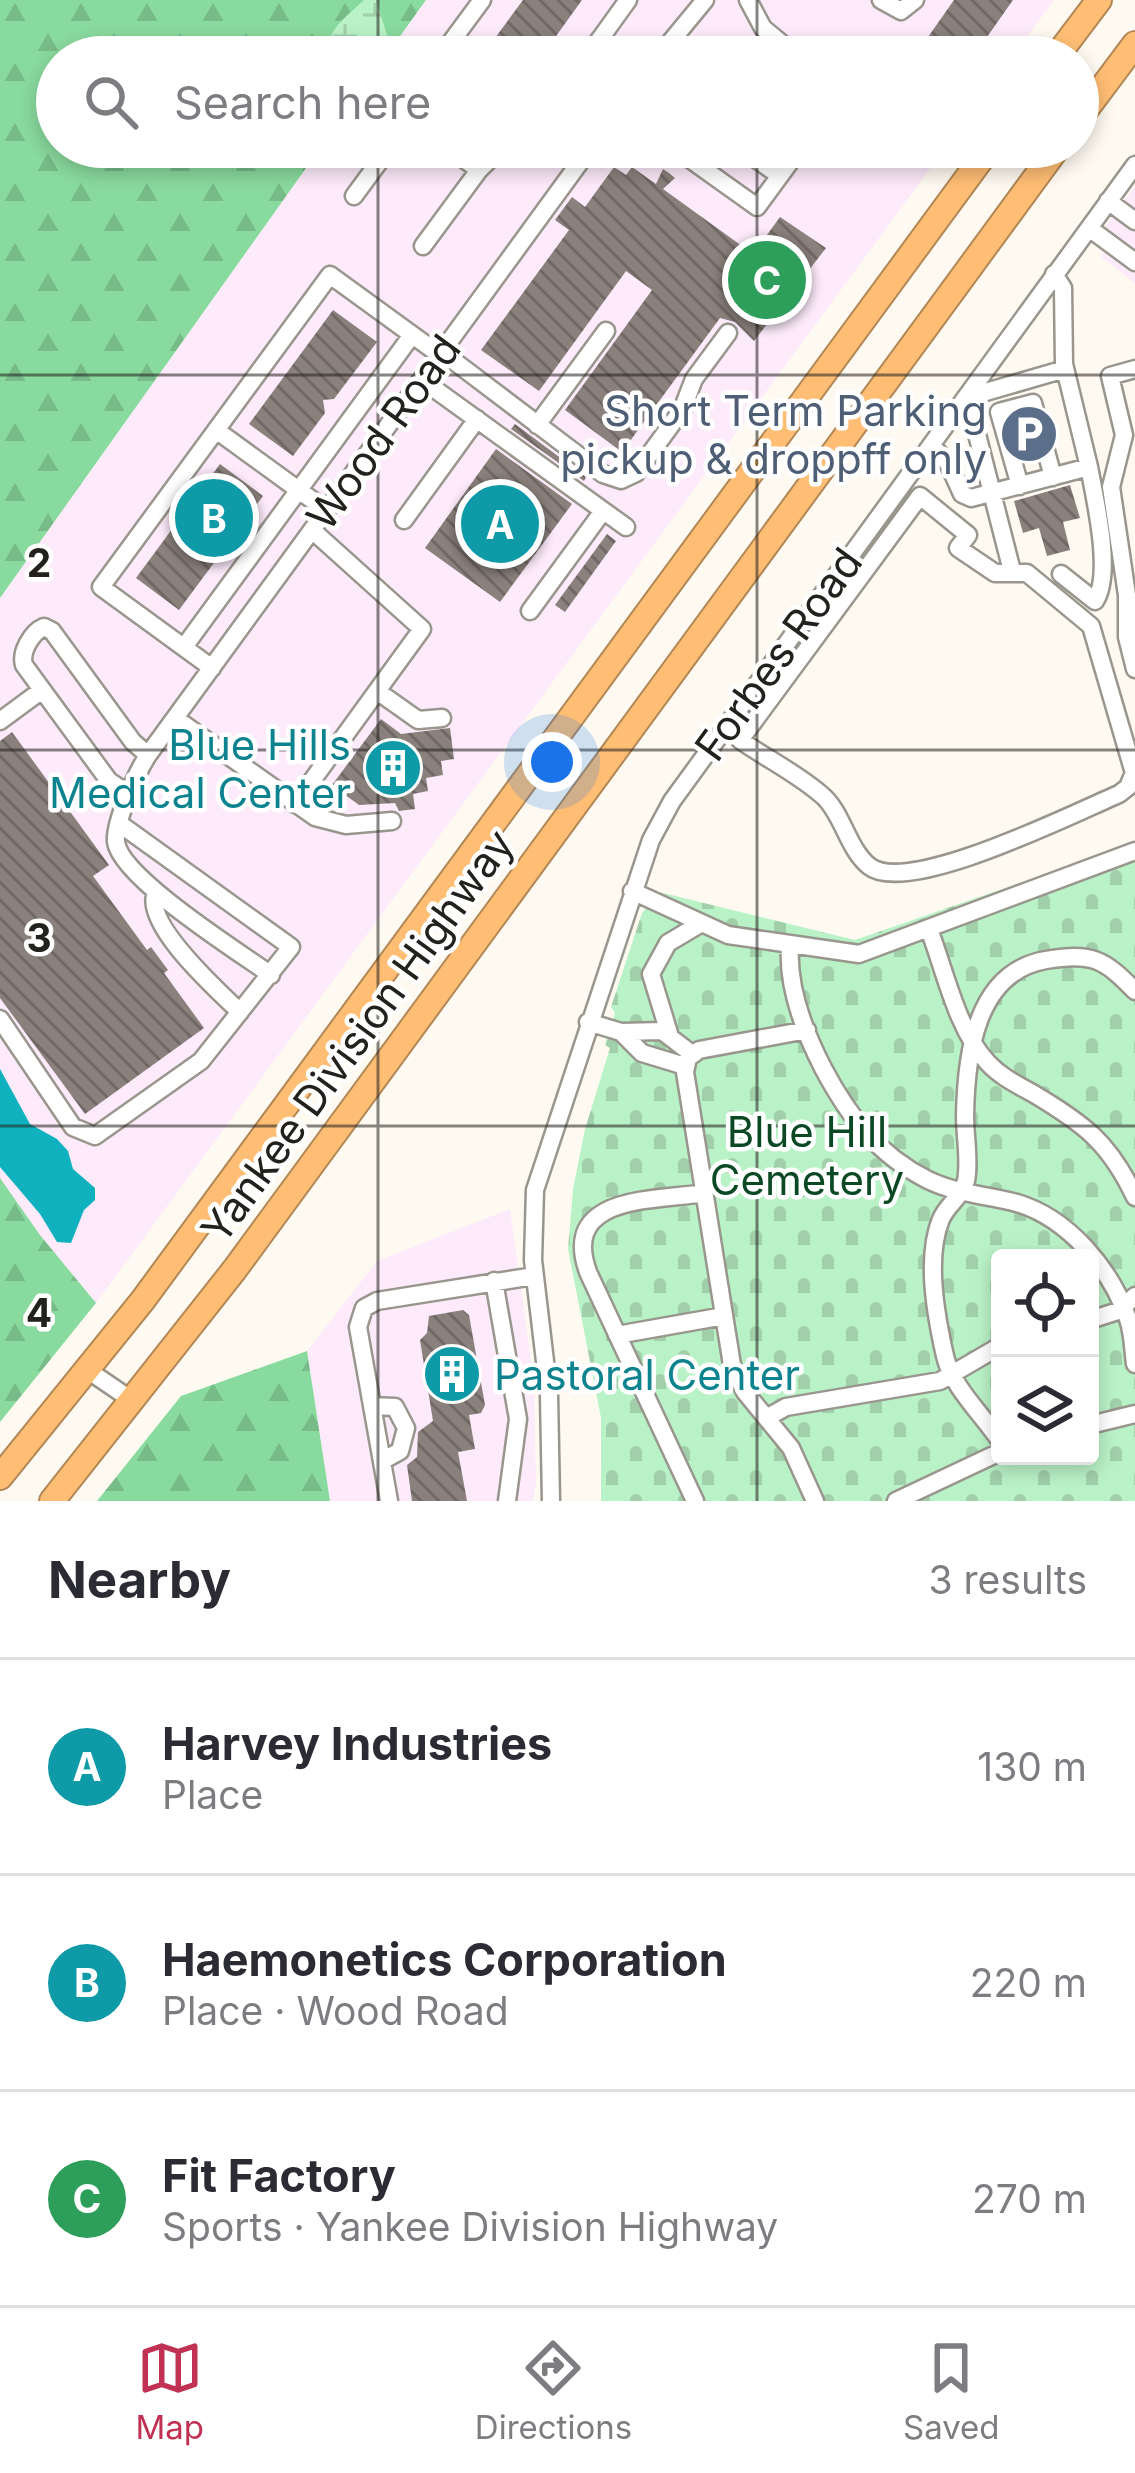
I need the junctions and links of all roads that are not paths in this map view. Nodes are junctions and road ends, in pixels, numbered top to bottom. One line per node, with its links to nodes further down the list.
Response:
1 (482, 0): 8 (street)
2 (628, 0): 9 (street)
3 (704, 0): 10 (street)
4 (748, 0): 11 (street)
5 (881, 0): 6 (street)
6 (915, 0)
7 (1099, 0): 12 (highway)
8 (455, 36)
9 (602, 36)
10 (675, 36)
11 (773, 36)
12 (1072, 36)
13 (1135, 44): 14 (highway)
14 (1099, 92)
15 (1135, 165): 27 (street, Forbes Road)
16 (375, 168): 26 (street)
17 (476, 168): 24 (street)
18 (577, 168): 36 (street, Wood Road)
19 (702, 168): 25 (street)
20 (769, 168): 25 (street)
21 (786, 168): 25 (street)
22 (975, 168): 100 (highway, Yankee Division Highway)
23 (1043, 168): 102 (highway, Yankee Division Highway)
24 (479, 170): 30 (street)
25 (780, 176)
26 (354, 196)
27 (1108, 201): 28 (street); 29 (street, Forbes Road)
28 (1135, 220)
29 (1089, 228): 31 (street); 32 (street, Forbes Road)
30 (424, 246)
31 (1135, 262)
32 (1054, 274): 37 (street); 40 (street, Forbes Road)
33 (606, 331): 42 (street)
34 (728, 333): 42 (street)
35 (412, 335): 36 (street); 43 (street); 48 (street)
36 (441, 354): 39 (street, Wood Road); 42 (street)
37 (1065, 369): 40 (street); 45 (street)
38 (1135, 369): 58 (street)
39 (422, 380): 41 (street); 50 (street, Wood Road)
40 (964, 398): 44 (street, Forbes Road); 49 (street)
41 (477, 419): 51 (street); 52 (street)
42 (537, 425)
43 (216, 430): 48 (street); 60 (street)
44 (931, 445): 49 (street); 74 (street, Forbes Road)
45 (1089, 467): 46 (street); 56 (street)
46 (1053, 477): 47 (street); 47 (street)
47 (1020, 486): 49 (street)
48 (298, 490): 50 (street); 60 (street)
49 (990, 494): 55 (street)
50 (326, 511): 54 (street, Wood Road)
51 (603, 511): 53 (street); 57 (street)
52 (404, 520)
53 (626, 527)
54 (312, 530): 61 (street, Wood Road); 64 (street)
55 (1012, 571): 59 (street); 59 (street)
56 (1061, 574)
57 (530, 611)
58 (1127, 637): 59 (street); 62 (street)
59 (1097, 641)
60 (184, 647): 61 (street)
61 (212, 668): 65 (street, Wood Road)
62 (1135, 669)
63 (42, 690): 67 (street); 68 (street); 69 (street)
64 (377, 691): 66 (street); 70 (street)
65 (175, 718): 68 (street, Wood Road); 70 (street)
66 (442, 718)
67 (0, 721)
68 (148, 755): 69 (street, Wood Road)
69 (130, 795): 72 (street, Wood Road)
70 (295, 804): 71 (street)
71 (392, 821)
72 (121, 824): 75 (street); 79 (street)
73 (1135, 853): 77 (street)
74 (632, 891): 76 (street); 83 (street, Forbes Road)
75 (156, 892): 79 (street); 81 (street)
76 (697, 922): 78 (street); 86 (street)
77 (928, 928): 78 (street); 87 (street)
78 (790, 945): 84 (street)
79 (271, 975): 81 (street)
80 (1135, 991): 87 (street)
81 (240, 1012): 82 (street)
82 (0, 1019)
83 (588, 1022): 85 (street); 92 (street, Forbes Road)
84 (807, 1030): 88 (street); 89 (street)
85 (621, 1032): 86 (street); 88 (street)
86 (669, 1033): 88 (street)
87 (975, 1044): 89 (street); 91 (street)
88 (688, 1060): 90 (street)
89 (961, 1192): 94 (street); 101 (street)
90 (704, 1193): 95 (street); 97 (street)
91 (1135, 1197)
92 (534, 1276): 93 (street); 114 (street, Forbes Road)
93 (494, 1281): 103 (street); 113 (street)
94 (1129, 1302): 96 (street); 99 (street)
95 (724, 1316): 97 (street); 105 (street)
96 (1099, 1316)
97 (617, 1335): 115 (street)
98 (991, 1352): 101 (street)
99 (1135, 1364)
100 (89, 1371): 102 (street); 110 (highway, Yankee Division Highway)
101 (953, 1376): 105 (street); 107 (street)
102 (133, 1401): 111 (highway, Yankee Division Highway)
103 (372, 1406): 109 (street); 109 (street)
104 (1135, 1414): 106 (street)
105 (767, 1417): 116 (street)
106 (1099, 1423)
107 (991, 1429)
108 (991, 1456): 117 (street)
109 (382, 1461): 112 (street)
110 (0, 1477)
111 (52, 1501)
112 (389, 1501)
113 (507, 1501)
114 (551, 1501)
115 (695, 1501)
116 (815, 1501)
117 (896, 1501)

